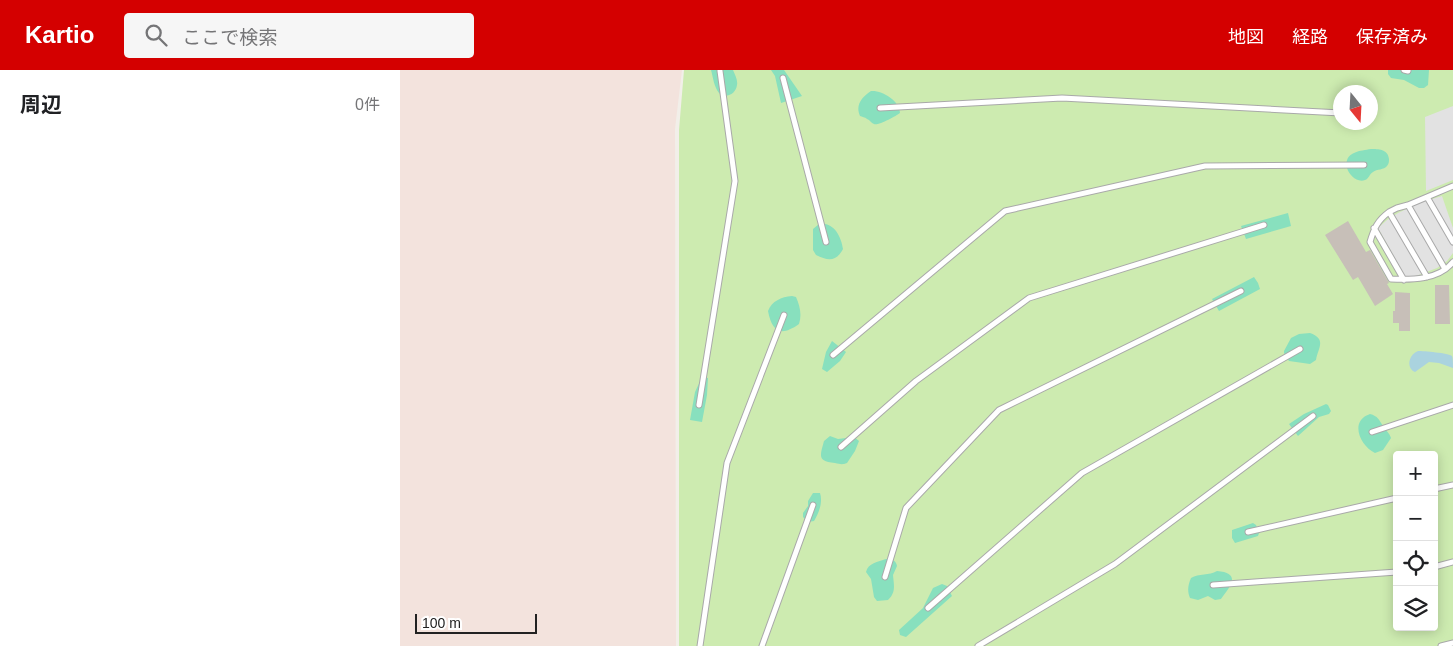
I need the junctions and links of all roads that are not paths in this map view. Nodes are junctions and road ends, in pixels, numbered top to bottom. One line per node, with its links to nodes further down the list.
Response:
1 (720, 71): 22 (lane)
2 (783, 78): 12 (lane)
3 (880, 108): 4 (lane)
4 (1333, 114)
5 (1364, 165): 21 (lane)
6 (1453, 186): 7 (lane)
7 (1427, 197): 8 (lane); 13 (lane)
8 (1408, 205): 9 (lane); 15 (lane)
9 (1389, 212): 11 (lane); 16 (lane)
10 (1264, 225): 26 (lane)
11 (1374, 228): 17 (lane); 17 (lane)
12 (826, 242)
13 (1453, 242)
14 (1453, 262): 15 (lane)
15 (1445, 268): 16 (lane)
16 (1427, 277): 17 (lane)
17 (1404, 280)
18 (1241, 291): 35 (lane)
19 (784, 315): 39 (lane)
20 (1300, 350): 37 (lane)
21 (833, 355)
22 (699, 405)
23 (1453, 406): 25 (lane)
24 (1313, 416): 41 (lane)
25 (1372, 432)
26 (841, 447)
27 (1453, 485): 28 (lane)
28 (1438, 488)
29 (1393, 499): 31 (lane)
30 (813, 505): 40 (lane)
31 (1248, 532)
32 (1453, 562): 33 (lane)
33 (1438, 566)
34 (1393, 572): 36 (lane)
35 (885, 577)
36 (1214, 585)
37 (928, 608)
38 (1453, 643): 42 (lane)
39 (700, 646)
40 (762, 646)
41 (978, 646)
42 (1441, 646)

